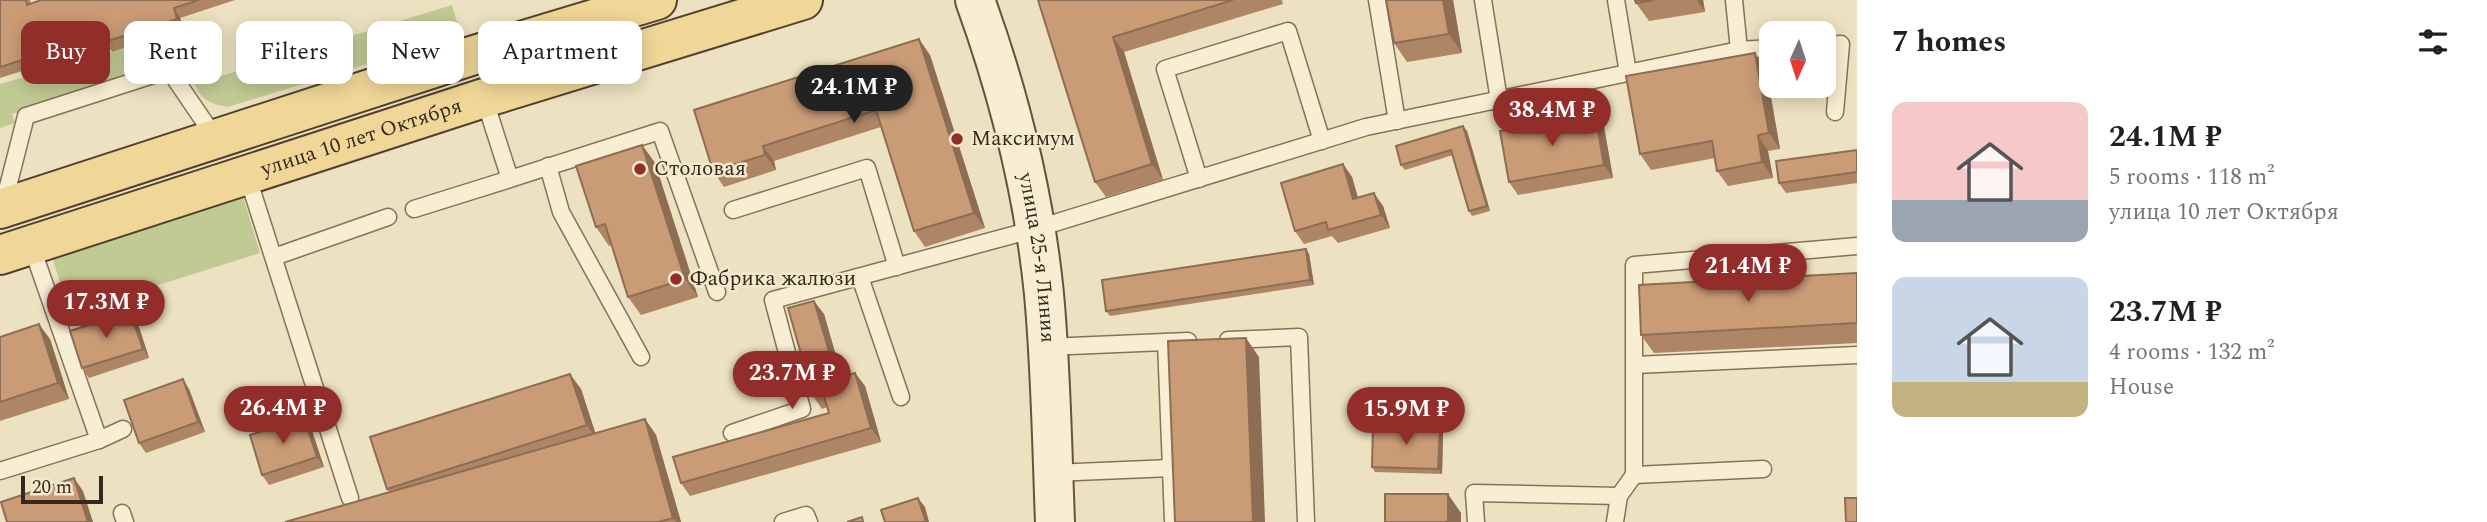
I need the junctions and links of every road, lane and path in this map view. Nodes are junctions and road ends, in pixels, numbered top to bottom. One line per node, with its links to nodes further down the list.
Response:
1 (657, 0): 16 (main road)
2 (803, 0): 12 (main road, улица 10 лет Октября)
3 (975, 0): 26 (main road, улица 25-я Линия)
4 (1377, 0): 15 (lane)
5 (1483, 0): 13 (lane)
6 (1616, 0): 11 (lane)
7 (1734, 0): 10 (lane)
8 (1836, 44): 14 (lane)
9 (1759, 49): 10 (lane)
10 (1739, 50): 11 (lane)
11 (1628, 73): 13 (lane)
12 (484, 98): 19 (main road, улица 10 лет Октября); 20 (lane)
13 (1499, 100): 15 (lane)
14 (1835, 112)
15 (1397, 121): 17 (lane)
16 (216, 138): 22 (main road); 22 (lane)
17 (1322, 141): 21 (lane); 21 (lane)
18 (548, 166): 20 (lane); 32 (lane); 36 (lane)
19 (247, 175): 28 (main road, улица 10 лет Октября); 29 (lane)
20 (510, 179): 23 (lane)
21 (1199, 179): 26 (lane)
22 (1, 209)
23 (414, 209)
24 (733, 211): 30 (lane)
25 (388, 217): 29 (lane)
26 (1035, 229): 30 (lane); 34 (main road, улица 25-я Линия)
27 (1857, 246): 37 (lane)
28 (16, 250): 41 (lane)
29 (274, 257): 48 (lane)
30 (897, 267): 31 (lane)
31 (860, 277): 38 (lane); 40 (lane)
32 (717, 292)
33 (1166, 342): 34 (lane); 42 (lane); 53 (lane)
34 (1047, 347): 45 (main road, улица 25-я Линия)
35 (1857, 355): 37 (lane)
36 (641, 357)
37 (1635, 365): 46 (lane)
38 (901, 397)
39 (123, 429): 41 (lane)
40 (732, 433)
41 (99, 440): 44 (lane)
42 (1171, 468): 45 (lane); 49 (lane)
43 (1763, 469): 46 (lane)
44 (0, 471)
45 (1053, 473): 52 (main road, улица 25-я Линия)
46 (1634, 475): 47 (lane)
47 (1619, 496): 54 (lane); 55 (lane)
48 (350, 498)
49 (1173, 520)
50 (783, 522): 51 (lane)
51 (809, 522)
52 (1055, 522)
53 (1306, 522)
54 (1476, 522)
55 (1615, 522)

